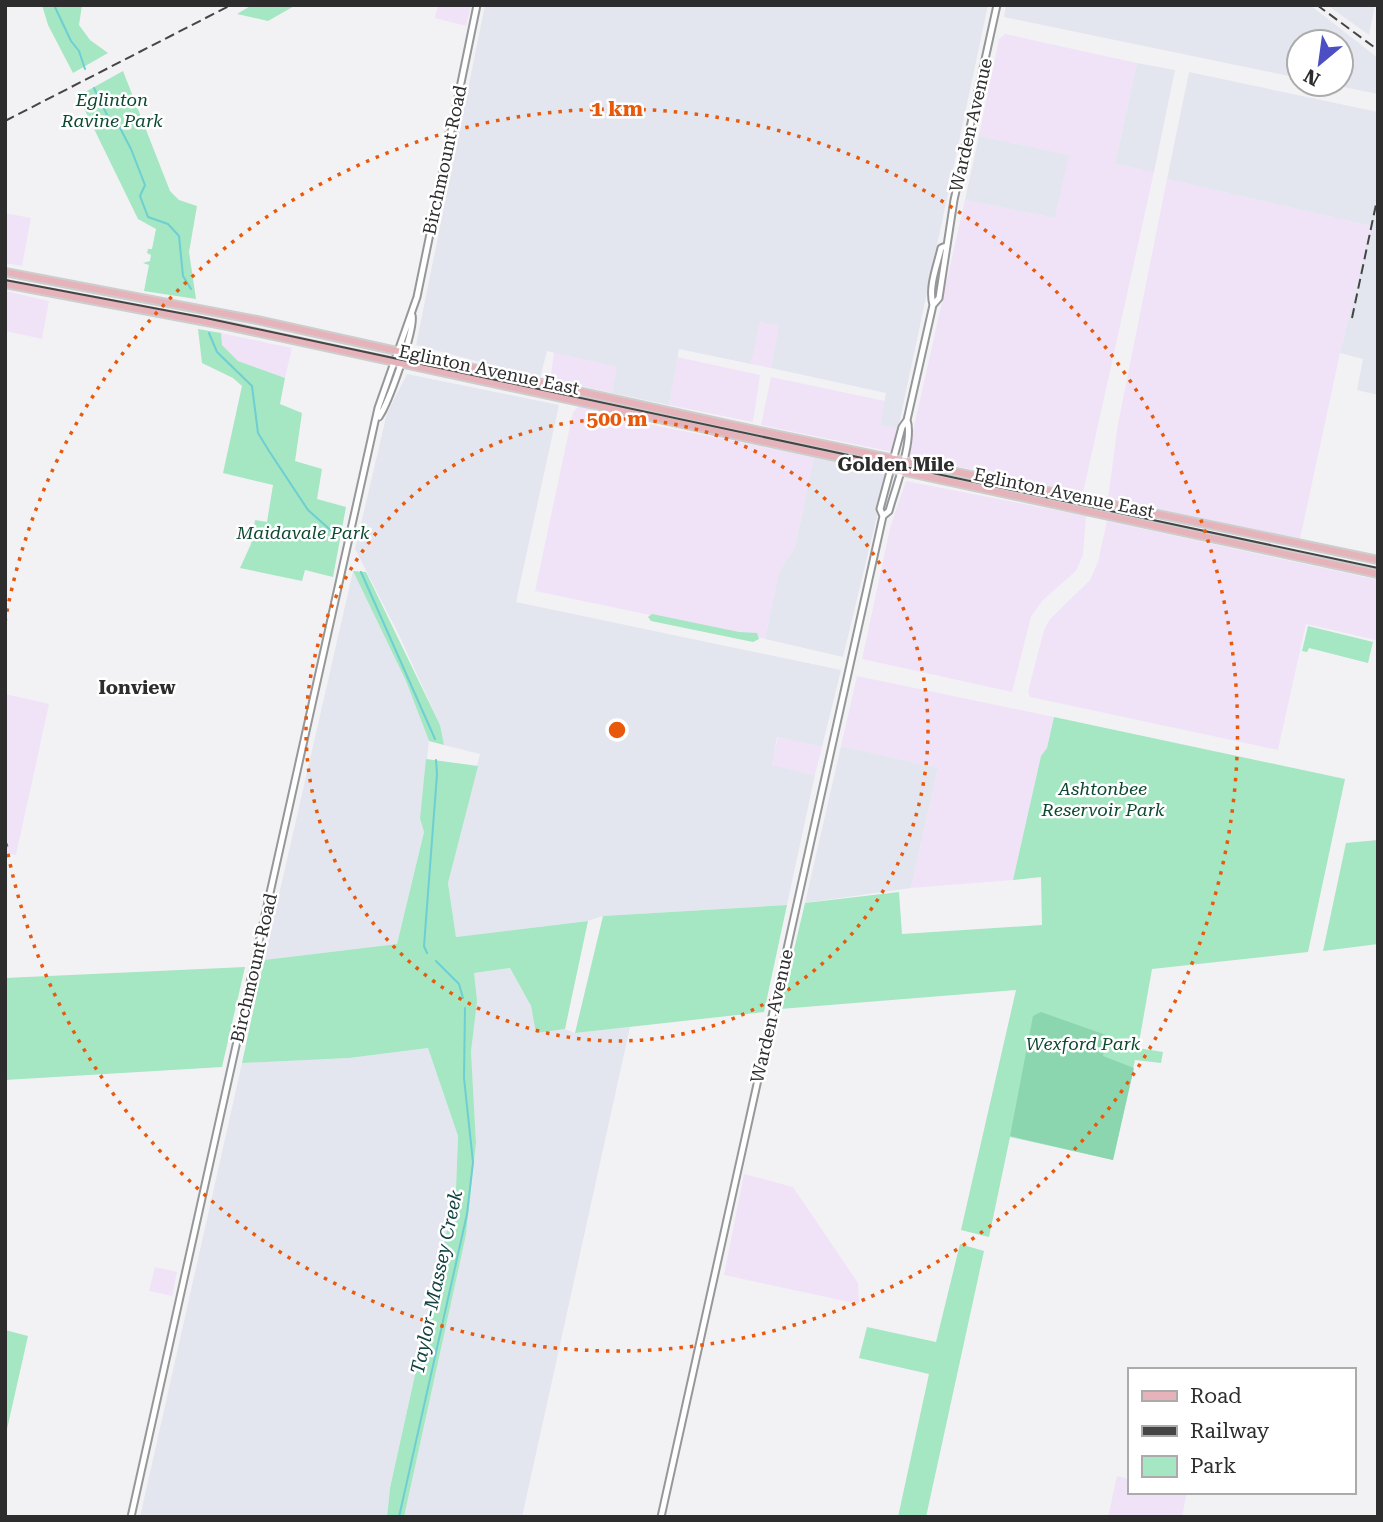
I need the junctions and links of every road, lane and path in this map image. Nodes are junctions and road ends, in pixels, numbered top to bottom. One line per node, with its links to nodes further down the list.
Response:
1 (477, 5): 5 (main road, Birchmount Road)
2 (997, 5): 7 (main road, Warden Avenue)
3 (5, 272): 5 (main road, Eglinton Avenue East)
4 (5, 285): 6 (main road, Eglinton Avenue East)
5 (400, 352): 6 (main road, Birchmount Road); 7 (main road, Eglinton Avenue East)
6 (396, 364): 8 (main road, Eglinton Avenue East); 11 (main road, Birchmount Road)
7 (899, 459): 8 (main road, Warden Avenue); 9 (main road, Eglinton Avenue East)
8 (895, 472): 10 (main road, Eglinton Avenue East); 12 (main road, Warden Avenue)
9 (1378, 560)
10 (1378, 574)
11 (131, 1517)
12 (661, 1517)

